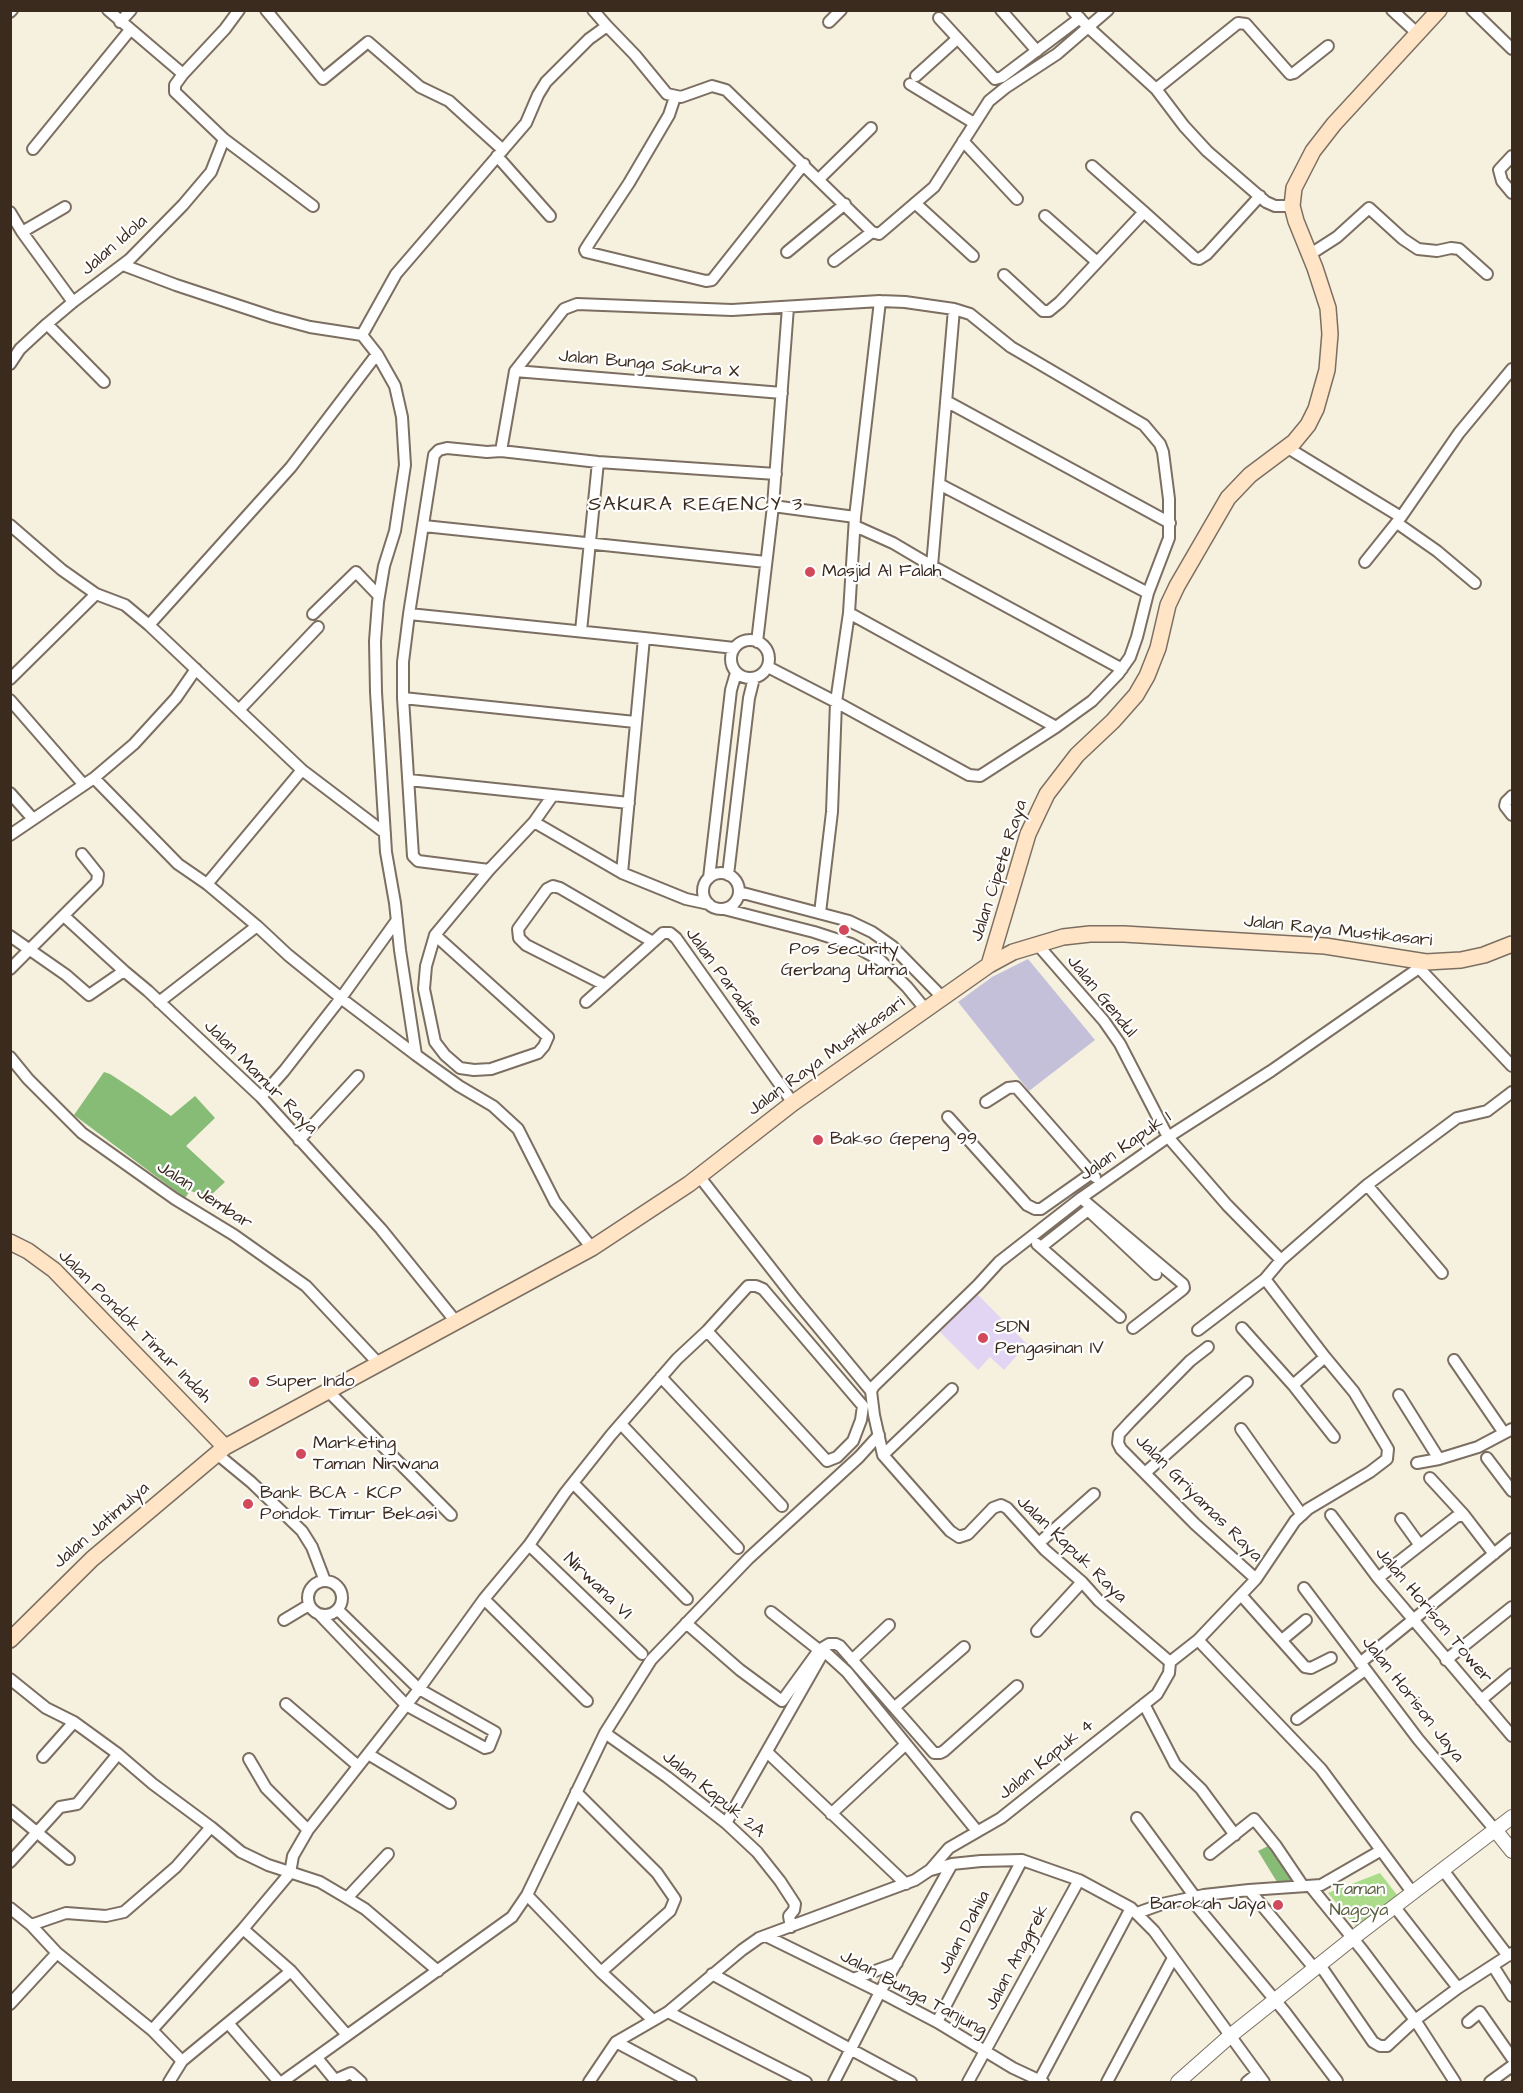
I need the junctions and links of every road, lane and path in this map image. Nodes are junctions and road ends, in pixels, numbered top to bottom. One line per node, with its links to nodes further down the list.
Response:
1 (108, 10): 14 (street)
2 (131, 10): 14 (street)
3 (239, 10): 24 (street)
4 (266, 10): 32 (street)
5 (593, 10): 16 (street)
6 (841, 10): 15 (street)
7 (1001, 10): 23 (street)
8 (1108, 10): 17 (street)
9 (1392, 10): 19 (street)
10 (1439, 10): 19 (main road, Jalan Cipete Raya)
11 (1472, 10): 22 (street)
12 (1076, 14): 17 (street); 23 (street)
13 (939, 18): 20 (street)
14 (120, 22): 18 (street)
15 (829, 22)
16 (607, 26): 26 (street); 32 (street)
17 (1088, 27): 25 (street); 27 (street)
18 (130, 30): 24 (street); 31 (street)
19 (1418, 34): 43 (main road, Jalan Cipete Raya)
20 (957, 39): 23 (street); 27 (street)
21 (1328, 46): 25 (street)
22 (1512, 49)
23 (1037, 51)
24 (183, 74): 29 (street)
25 (1156, 89): 38 (street)
26 (675, 97): 34 (street); 34 (street)
27 (974, 123): 30 (street)
28 (871, 128): 36 (street)
29 (224, 139): 42 (street); 56 (street, Jalan Idola)
30 (963, 141): 39 (street); 40 (street)
31 (33, 149)
32 (500, 153): 47 (street); 64 (street)
33 (1512, 156): 37 (street)
34 (804, 164): 36 (street)
35 (1092, 166): 46 (street)
36 (819, 179): 41 (street)
37 (1512, 193)
38 (1260, 196): 43 (street); 46 (street)
39 (1017, 199)
40 (915, 203): 50 (street); 53 (street)
41 (845, 204): 50 (street); 51 (street)
42 (313, 206)
43 (1293, 206): 52 (main road, Jalan Cipete Raya)
44 (65, 207): 49 (street)
45 (10, 212): 49 (street)
46 (1144, 212): 55 (street)
47 (550, 216)
48 (1045, 216): 55 (street)
49 (22, 232): 60 (street)
50 (872, 232): 54 (street)
51 (787, 252)
52 (1309, 255): 57 (street); 72 (main road, Jalan Cipete Raya)
53 (974, 256)
54 (834, 261)
55 (1097, 262): 58 (street)
56 (123, 265): 60 (street, Jalan Idola); 64 (street)
57 (1487, 274)
58 (1004, 275)
59 (880, 301): 61 (street); 62 (street); 79 (street)
60 (73, 302): 63 (street, Jalan Idola)
61 (788, 307): 68 (street); 70 (street)
62 (954, 309): 71 (street); 80 (street)
63 (47, 324): 66 (street, Jalan Idola); 69 (street)
64 (362, 335): 65 (street)
65 (377, 354): 90 (street); 94 (street)
66 (10, 364)
67 (1512, 369): 78 (street)
68 (514, 371): 70 (street, Jalan Bunga Sakura X); 73 (street)
69 (104, 382)
70 (782, 393): 75 (street)
71 (946, 401): 76 (street); 80 (street)
72 (1288, 448): 78 (street); 146 (main road, Jalan Cipete Raya)
73 (501, 451): 74 (street); 82 (street)
74 (598, 462): 75 (street); 83 (street)
75 (776, 474): 77 (street)
76 (939, 484): 86 (street); 88 (street)
77 (773, 506): 79 (street); 84 (street)
78 (1399, 520): 85 (street); 87 (street)
79 (855, 522): 86 (street); 91 (street)
80 (1170, 523): 88 (street)
81 (10, 525): 89 (street)
82 (424, 526): 83 (street); 93 (street)
83 (590, 543): 84 (street); 96 (street)
84 (766, 562): 98 (street)
85 (1365, 562)
86 (932, 566): 102 (street)
87 (1475, 583)
88 (1148, 593): 102 (street)
89 (95, 594): 94 (street); 105 (street)
90 (379, 596): 92 (street); 123 (street)
91 (849, 613): 108 (street); 111 (street)
92 (313, 614)
93 (409, 614): 96 (street); 106 (street)
94 (149, 625): 101 (street)
95 (318, 627): 109 (street)
96 (581, 631): 97 (street)
97 (644, 638): 99 (street); 110 (street)
98 (757, 642): 99 (street); 100 (street)
99 (734, 648): 103 (street)
100 (768, 667): 104 (street); 108 (street)
101 (196, 669): 109 (street); 113 (street)
102 (1122, 669): 111 (street)
103 (736, 673): 104 (street); 129 (street)
104 (754, 678): 128 (street)
105 (10, 679)
106 (403, 698): 110 (street); 114 (street)
107 (10, 700): 115 (street)
108 (836, 702): 111 (street); 134 (street)
109 (239, 710): 112 (street)
110 (635, 722): 119 (street)
111 (1056, 727)
112 (302, 770): 123 (street); 130 (street)
113 (94, 778): 115 (street); 130 (street)
114 (409, 780): 117 (street); 126 (street)
115 (84, 785): 121 (street)
116 (10, 793): 121 (street)
117 (554, 795): 119 (street); 122 (street)
118 (1512, 796): 120 (street)
119 (629, 803): 127 (street)
120 (1512, 815)
121 (33, 819): 124 (street)
122 (534, 822): 126 (street); 127 (street)
123 (385, 833): 136 (street)
124 (10, 835)
125 (82, 854): 135 (street)
126 (489, 870): 139 (street)
127 (622, 873): 132 (street)
128 (728, 875): 129 (street); 131 (street)
129 (709, 878): 132 (street)
130 (207, 885): 138 (street)
131 (738, 892): 133 (street); 134 (street)
132 (709, 904): 133 (street)
133 (724, 909): 142 (street)
134 (820, 913): 137 (street)
135 (64, 916): 145 (street); 149 (street, Jalan Mamur Raya)
136 (397, 920): 153 (street); 158 (street)
137 (857, 925): 142 (street); 150 (street)
138 (257, 926): 153 (street); 155 (street)
139 (435, 935): 139 (street)
140 (10, 936): 145 (street)
141 (652, 942): 151 (street); 151 (street); 164 (street, Jalan Paradise)
142 (851, 944): 152 (street)
143 (1037, 944): 146 (main road, Jalan Raya Mustikasari); 147 (main road, Jalan Raya Mustikasari); 167 (street, Jalan Gendul)
144 (1512, 944): 147 (main road, Jalan Raya Mustikasari)
145 (30, 949): 148 (street); 149 (street)
146 (989, 965): 154 (main road, Jalan Raya Mustikasari)
147 (1423, 965): 160 (street); 167 (street, Jalan Kapuk 1)
148 (10, 969)
149 (123, 971): 155 (street, Jalan Mamur Raya)
150 (921, 974): 152 (street); 154 (street)
151 (605, 985): 156 (street)
152 (907, 987): 157 (street)
153 (341, 998): 158 (street); 163 (street)
154 (944, 998): 157 (main road, Jalan Raya Mustikasari)
155 (159, 1002): 163 (street, Jalan Mamur Raya)
156 (586, 1002)
157 (926, 1010): 164 (main road, Jalan Raya Mustikasari)
158 (416, 1055): 177 (street)
159 (10, 1058): 191 (street, Jalan Jembar)
160 (1512, 1066)
161 (357, 1076): 168 (street)
162 (1512, 1092): 172 (street)
163 (261, 1097): 168 (street, Jalan Mamur Raya)
164 (793, 1102): 170 (main road, Jalan Raya Mustikasari)
165 (986, 1102): 169 (street)
166 (948, 1117): 169 (street)
167 (1168, 1137): 171 (street, Jalan Kapuk 1); 178 (street, Jalan Gendul)
168 (299, 1140): 183 (street, Jalan Mamur Raya)
169 (1092, 1173): 171 (street)
170 (699, 1176): 177 (main road, Jalan Raya Mustikasari); 196 (street)
171 (1101, 1184): 173 (street, Jalan Kapuk 1)
172 (1367, 1185): 178 (street); 179 (street)
173 (1081, 1198): 174 (street, Jalan Kapuk 1); 184 (street)
174 (1030, 1238): 176 (street); 196 (street, Jalan Kapuk 1)
175 (10, 1242): 204 (main road, Jalan Pondok Timur Indah)
176 (1041, 1247): 180 (street); 182 (street)
177 (592, 1248): 183 (main road, Jalan Raya Mustikasari)
178 (1281, 1260): 181 (street)
179 (1442, 1273)
180 (1156, 1274)
181 (1266, 1279): 186 (street); 189 (street)
182 (1120, 1317)
183 (457, 1323): 191 (main road, Jalan Raya Mustikasari)
184 (1133, 1328)
185 (1242, 1328): 194 (street)
186 (1198, 1330)
187 (707, 1331): 187 (street); 192 (street)
188 (1208, 1347): 209 (street, Jalan Griyamas Raya)
189 (1325, 1357): 194 (street); 216 (street)
190 (1454, 1360): 201 (street)
191 (379, 1364): 197 (main road, Jalan Raya Mustikasari)
192 (661, 1377): 199 (street); 214 (street)
193 (1247, 1382): 209 (street)
194 (1293, 1385): 203 (street)
195 (952, 1389): 205 (street)
196 (871, 1391): 202 (street)
197 (328, 1392): 204 (main road, Jalan Raya Mustikasari); 215 (street)
198 (1399, 1395): 207 (street)
199 (621, 1424): 211 (street); 224 (street)
200 (1241, 1428): 216 (street)
201 (1508, 1431): 207 (street)
202 (879, 1435): 205 (street); 242 (street)
203 (1334, 1437)
204 (221, 1451): 228 (street); 245 (main road, Jalan Jatimulya)
205 (883, 1455): 221 (street, Jalan Kapuk Raya)
206 (1487, 1458): 212 (street)
207 (1439, 1459): 208 (street)
208 (1417, 1463)
209 (1145, 1473): 227 (street, Jalan Griyamas Raya)
210 (1430, 1478): 218 (street)
211 (573, 1484): 223 (street); 233 (street)
212 (1512, 1491)
213 (1094, 1494): 221 (street)
214 (782, 1506)
215 (451, 1515)
216 (1302, 1515): 227 (street)
217 (1331, 1515): 226 (street, Jalan Horison Tower)
218 (1464, 1515): 222 (street); 225 (street)
219 (1401, 1519): 222 (street)
220 (1512, 1539): 225 (street)
221 (1039, 1543): 229 (street, Jalan Kapuk Raya)
222 (1419, 1544): 226 (street)
223 (530, 1545): 232 (street); 250 (street, Nirwana VI)
224 (738, 1548)
225 (1494, 1554): 239 (street)
226 (1378, 1578): 239 (street, Jalan Horison Tower)
227 (1256, 1579): 231 (street)
228 (325, 1581): 234 (street); 236 (street)
229 (1082, 1582): 244 (street); 254 (street, Jalan Kapuk Raya)
230 (1304, 1588): 255 (street, Jalan Horison Jaya)
231 (1240, 1595): 246 (street); 247 (street)
232 (484, 1599): 259 (street); 261 (street)
233 (687, 1599)
234 (309, 1605): 238 (street); 240 (street)
235 (1512, 1607): 253 (street)
236 (338, 1610): 238 (street); 259 (street)
237 (771, 1612): 249 (street)
238 (320, 1615): 264 (street)
239 (1413, 1619): 253 (street, Jalan Horison Tower); 255 (street)
240 (284, 1620)
241 (1306, 1620): 247 (street)
242 (686, 1623): 249 (street); 268 (street)
243 (889, 1625): 252 (street)
244 (1037, 1631)
245 (12, 1634)
246 (1198, 1640): 254 (street); 290 (street)
247 (1282, 1641): 251 (street)
248 (964, 1647): 265 (street)
249 (819, 1650): 252 (street)
250 (642, 1654)
251 (1331, 1658)
252 (852, 1660): 265 (street)
253 (1446, 1660): 260 (street, Jalan Horison Tower)
254 (1170, 1662): 263 (street, Jalan Kapuk 4)
255 (1363, 1667): 266 (street); 287 (street, Jalan Horison Jaya)
256 (1512, 1674): 260 (street)
257 (10, 1679): 267 (street)
258 (1017, 1686): 265 (street)
259 (419, 1689): 264 (street); 264 (street)
260 (1481, 1700): 269 (street, Jalan Horison Tower)
261 (587, 1701)
262 (286, 1704): 276 (street)
263 (1144, 1704): 286 (street, Jalan Kapuk 4); 289 (street)
264 (406, 1705): 273 (street)
265 (895, 1707)
266 (1297, 1719)
267 (74, 1722): 272 (street); 274 (street)
268 (605, 1733): 277 (street); 283 (street, Jalan Kapuk 2A)
269 (1512, 1736)
270 (905, 1745): 271 (street); 280 (street); 286 (street)
271 (767, 1752): 280 (street); 283 (street)
272 (118, 1754): 284 (street); 288 (street)
273 (368, 1754): 276 (street); 278 (street)
274 (43, 1757)
275 (249, 1759): 285 (street)
276 (357, 1766): 285 (street)
277 (576, 1792): 306 (street); 325 (street)
278 (450, 1803)
279 (10, 1810): 288 (street)
280 (831, 1814): 302 (street)
281 (1512, 1817): 287 (street)
282 (1137, 1818): 308 (street)
283 (726, 1823): 313 (street, Jalan Kapuk 2A)
284 (211, 1827): 300 (street); 312 (street)
285 (308, 1830): 300 (street)
286 (977, 1831): 298 (street, Jalan Kapuk 4)
287 (1496, 1831): 291 (street); 299 (street)
288 (37, 1833): 294 (street); 296 (street)
289 (1235, 1836): 293 (street); 303 (street)
290 (1380, 1851): 303 (street); 305 (street)
291 (1512, 1851)
292 (388, 1854): 307 (street)
293 (1210, 1854)
294 (69, 1859)
295 (1022, 1860): 297 (street); 301 (street); 336 (street, Jalan Dahlia)
296 (10, 1862)
297 (952, 1864): 298 (street); 320 (street)
298 (930, 1870): 302 (street)
299 (1443, 1870): 305 (street); 318 (street)
300 (290, 1872): 307 (street); 314 (street)
301 (1079, 1880): 311 (street); 344 (street, Jalan Anggrek)
302 (906, 1884): 313 (street)
303 (1307, 1887): 304 (street); 316 (street)
304 (1249, 1890): 308 (street); 322 (street)
305 (1412, 1892): 309 (street)
306 (527, 1895): 324 (street); 325 (street)
307 (347, 1898): 324 (street)
308 (1192, 1898): 311 (street); 331 (street)
309 (1394, 1906): 316 (street); 328 (street)
310 (10, 1908): 312 (street)
311 (1134, 1910): 319 (street); 350 (street)
312 (32, 1925): 317 (street)
313 (790, 1927): 315 (street)
314 (243, 1929): 323 (street); 339 (street)
315 (766, 1936): 326 (street); 327 (street, Jalan Bunga Tanjung)
316 (1353, 1938): 322 (street); 335 (street)
317 (57, 1953): 332 (street); 339 (street)
318 (1510, 1955): 321 (street)
319 (1173, 1959): 341 (street); 361 (street)
320 (897, 1963): 327 (street); 329 (street)
321 (1493, 1966): 328 (street); 330 (street)
322 (1317, 1967): 331 (street); 335 (street)
323 (291, 1971): 338 (street); 340 (street)
324 (438, 1971): 340 (street)
325 (601, 1972): 334 (street)
326 (712, 1974): 333 (street); 343 (street)
327 (853, 1979): 329 (street, Jalan Bunga Tanjung)
328 (1458, 1988): 335 (street)
329 (880, 1992): 336 (street, Jalan Bunga Tanjung); 343 (street)
330 (1512, 1996)
331 (1275, 2001): 341 (street); 351 (street)
332 (10, 2004)
333 (668, 2012): 334 (street); 357 (street)
334 (653, 2020): 342 (street)
335 (1415, 2020): 364 (street)
336 (936, 2022): 344 (street, Jalan Bunga Tanjung)
337 (1468, 2022): 346 (street)
338 (228, 2023): 347 (street); 353 (street)
339 (152, 2030): 347 (street)
340 (347, 2035): 345 (street)
341 (1230, 2036): 349 (street); 362 (street)
342 (616, 2042): 355 (street); 356 (street)
343 (851, 2050): 358 (street); 359 (street)
344 (986, 2052): 350 (street, Jalan Bunga Tanjung); 360 (street, Jalan Anggrek)
345 (317, 2058): 353 (street); 354 (street)
346 (1512, 2058)
347 (182, 2061): 352 (street)
348 (1512, 2066): 365 (street)
349 (1261, 2078): 363 (street)
350 (1041, 2081)
351 (1337, 2081)
352 (169, 2082)
353 (281, 2082)
354 (361, 2082)
355 (589, 2082)
356 (691, 2082)
357 (806, 2082)
358 (834, 2082)
359 (908, 2082)
360 (968, 2082)
361 (1107, 2082)
362 (1178, 2082)
363 (1247, 2082)
364 (1455, 2082)
365 (1490, 2082)

